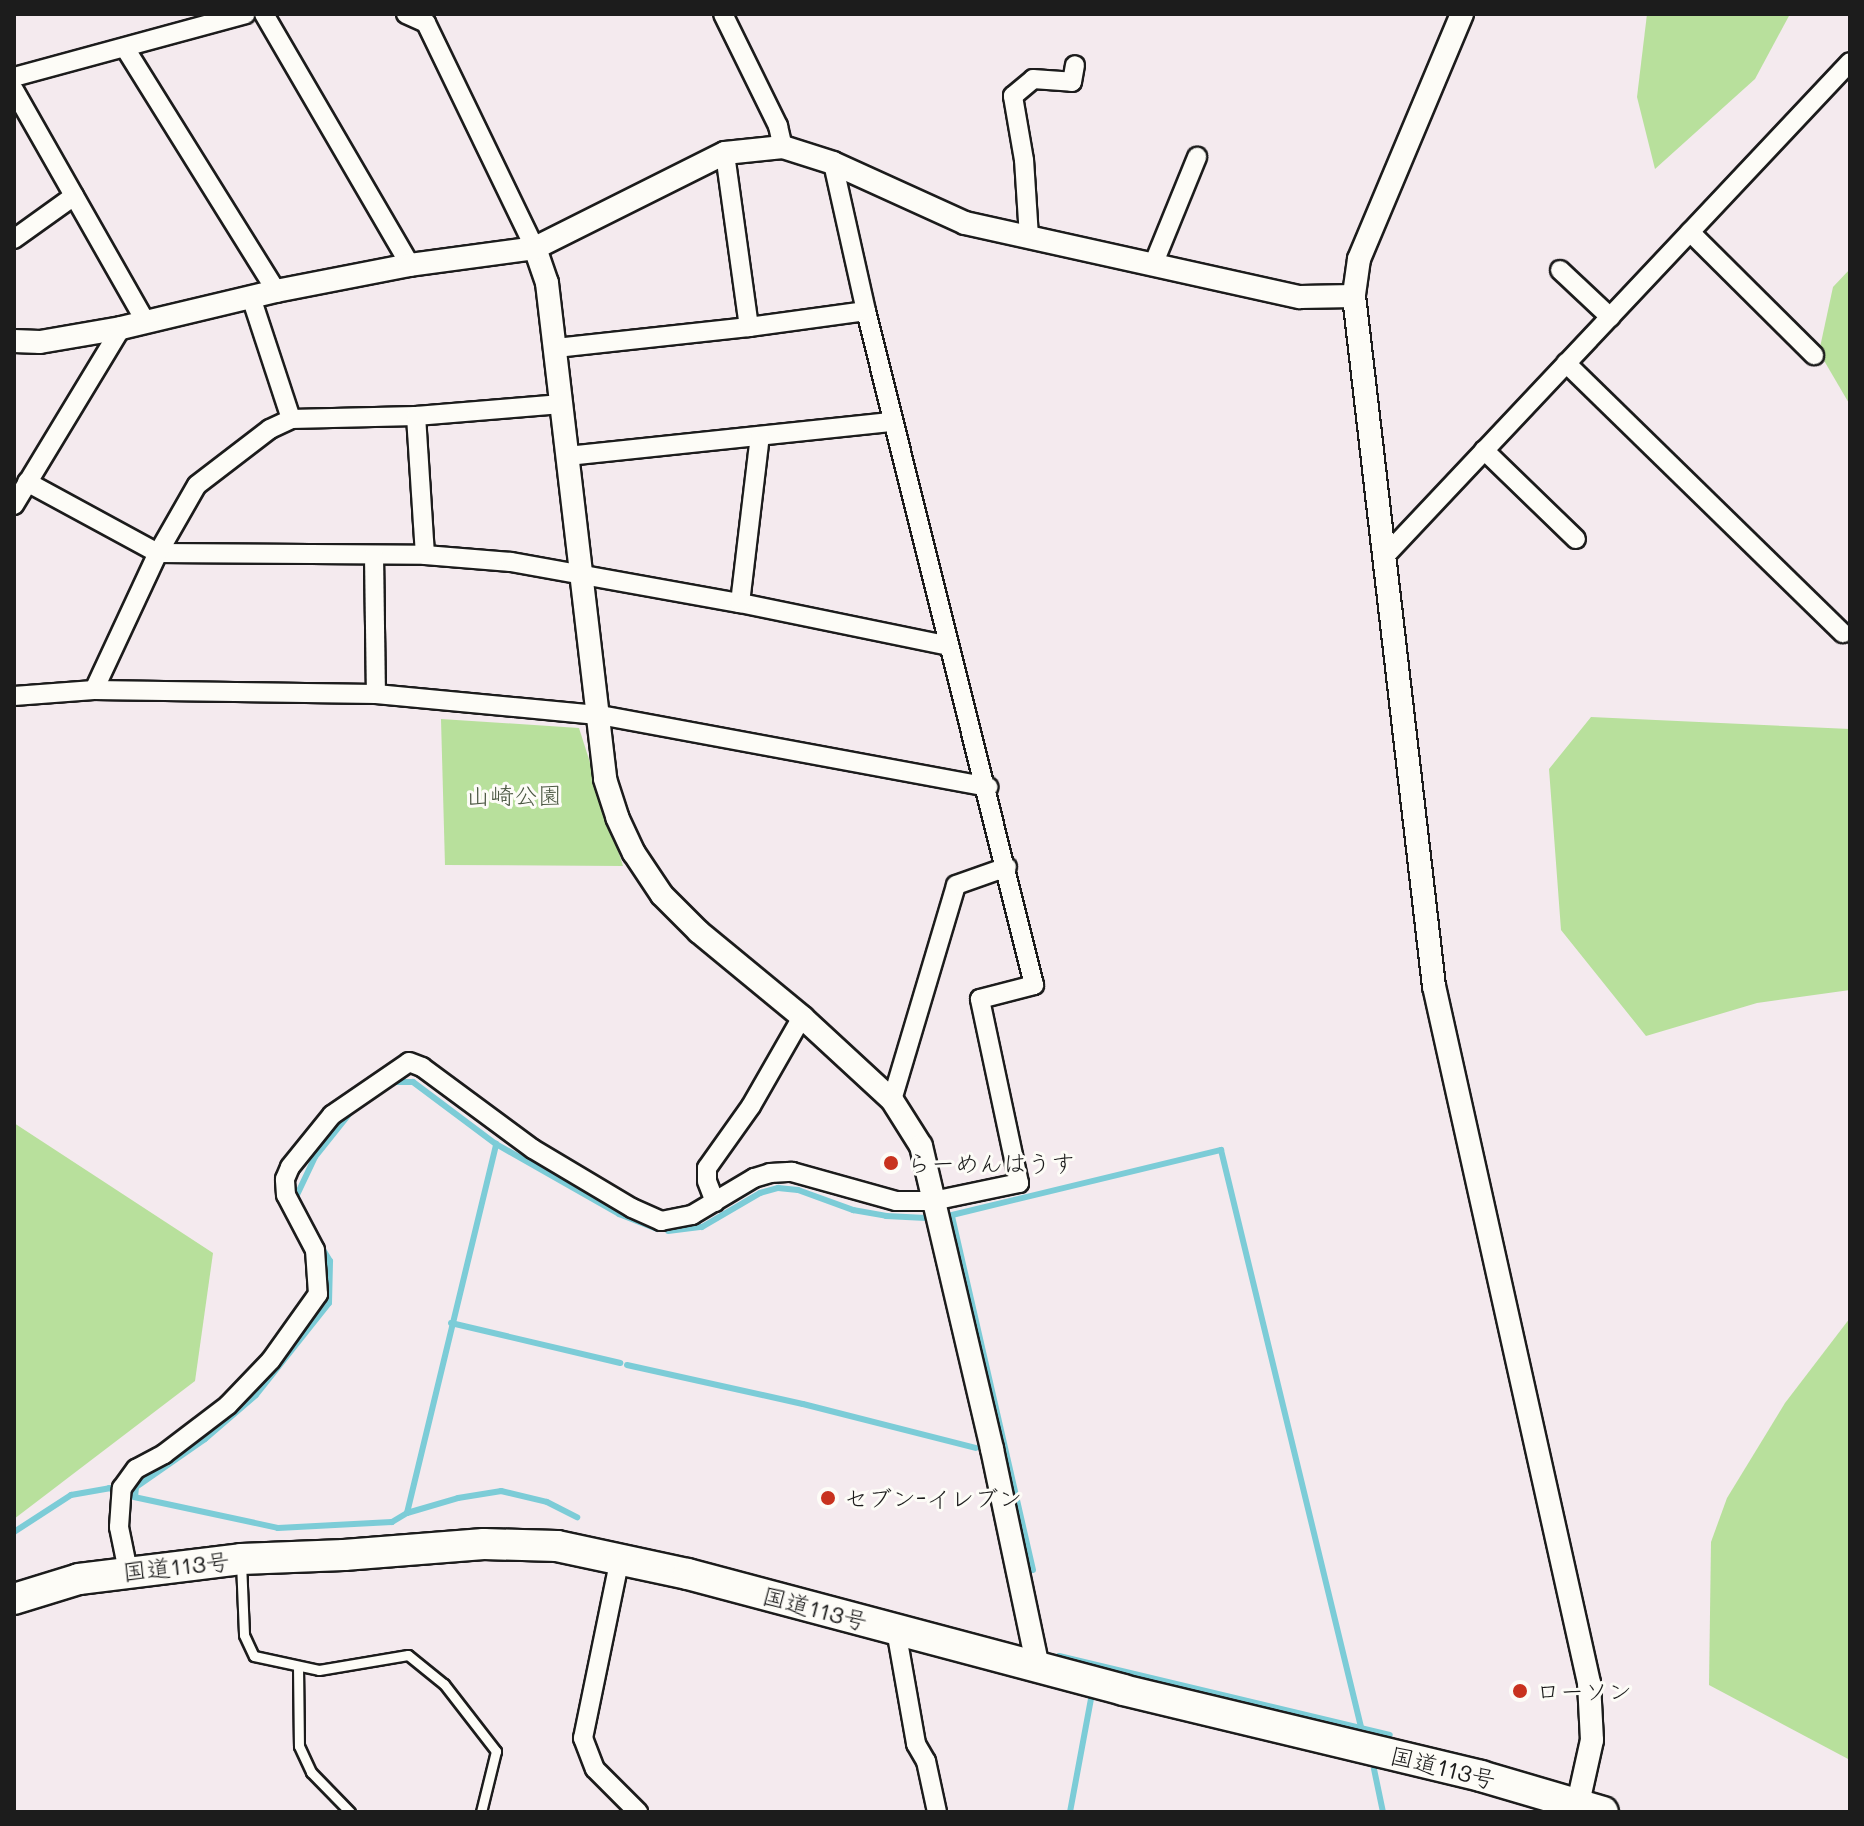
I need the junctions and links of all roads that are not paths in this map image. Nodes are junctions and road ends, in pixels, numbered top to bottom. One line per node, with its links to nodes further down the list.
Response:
1 (246, 14): 7 (street)
2 (264, 14): 21 (street)
3 (406, 14): 6 (street)
4 (723, 14): 12 (street)
5 (1462, 14): 25 (street)
6 (430, 19): 20 (street)
7 (125, 48): 10 (street); 24 (street)
8 (1850, 62): 17 (street)
9 (1075, 65): 18 (street)
10 (14, 77)
11 (14, 90): 16 (street)
12 (783, 147): 13 (street); 15 (street)
13 (725, 153): 20 (street); 30 (street)
14 (1197, 157): 22 (street)
15 (833, 163): 18 (street); 27 (street)
16 (74, 196): 19 (street); 29 (street)
17 (1690, 232): 28 (street); 34 (street)
18 (1029, 237): 22 (street)
19 (14, 239)
20 (535, 248): 21 (street); 33 (street)
21 (410, 265): 24 (street)
22 (1153, 265): 25 (street)
23 (1560, 270): 28 (street)
24 (276, 291): 26 (street)
25 (1354, 296): 49 (street)
26 (251, 297): 29 (street); 38 (street)
27 (866, 311): 30 (street); 39 (street)
28 (1610, 317): 35 (street)
29 (146, 322): 31 (street)
30 (749, 327): 33 (street)
31 (121, 328): 32 (street); 43 (street)
32 (14, 341)
33 (556, 348): 36 (street)
34 (1814, 355)
35 (1566, 363): 41 (street); 52 (street)
36 (562, 404): 37 (street); 42 (street)
37 (416, 416): 38 (street); 48 (street)
38 (291, 419): 46 (street)
39 (893, 422): 40 (street); 53 (street)
40 (760, 436): 42 (street); 51 (street)
41 (1484, 450): 45 (street); 49 (street)
42 (567, 456): 50 (street)
43 (27, 482): 44 (street); 46 (street)
44 (14, 505)
45 (1576, 539)
46 (158, 553): 47 (street); 54 (street)
47 (374, 555): 48 (street); 55 (street)
48 (425, 555): 50 (street)
49 (1385, 556): 71 (street)
50 (579, 572): 51 (street); 57 (street)
51 (740, 603): 53 (street)
52 (1843, 633)
53 (949, 646): 58 (street)
54 (94, 690): 55 (street); 56 (street)
55 (376, 694): 57 (street)
56 (14, 696)
57 (600, 715): 58 (street); 60 (street)
58 (988, 787): 59 (street)
59 (1007, 867): 61 (street); 62 (street)
60 (802, 1017): 61 (street); 63 (street)
61 (892, 1100): 62 (street)
62 (933, 1201): 63 (street); 70 (street)
63 (715, 1202): 66 (street)
64 (620, 1558): 65 (highway, 国道113号); 68 (highway, 国道113号); 74 (street)
65 (241, 1559): 66 (highway, 国道113号); 69 (lane)
66 (128, 1571): 67 (highway, 国道113号)
67 (14, 1599)
68 (896, 1630): 70 (highway, 国道113号); 75 (street)
69 (298, 1666): 72 (lane); 73 (lane)
70 (1038, 1667): 71 (highway, 国道113号)
71 (1584, 1809)
72 (350, 1812)
73 (481, 1812)
74 (638, 1812)
75 (937, 1812)

